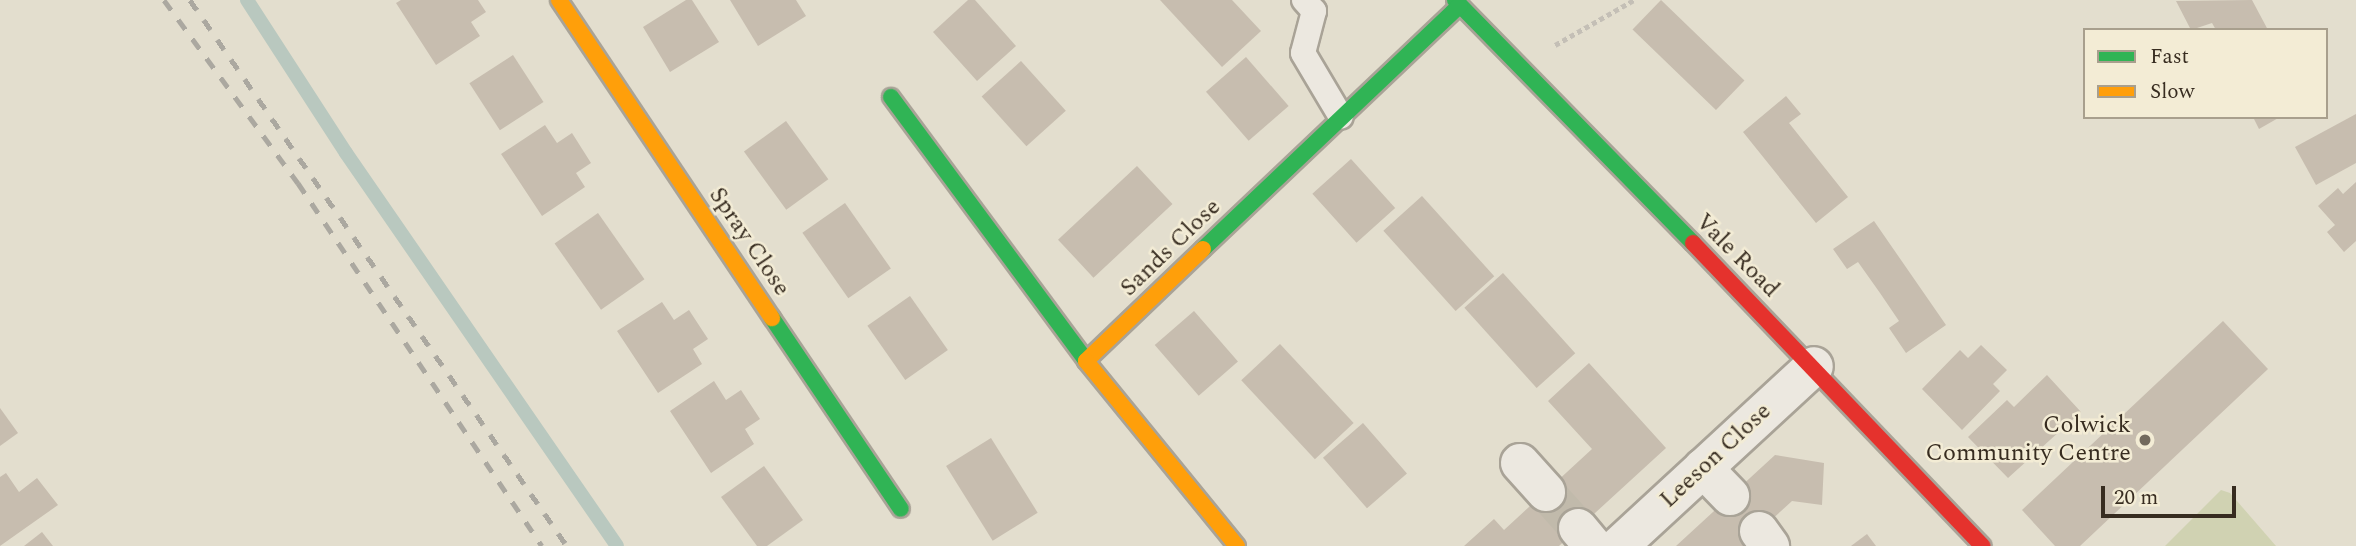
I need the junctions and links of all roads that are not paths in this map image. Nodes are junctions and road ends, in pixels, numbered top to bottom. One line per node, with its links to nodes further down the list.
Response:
1 (559, 0): 12 (street, Spray Close)
2 (1304, 0): 5 (lane)
3 (1458, 2): 5 (street, Sands Close); 7 (street, Vale Road)
4 (891, 97): 6 (street)
5 (1341, 117): 6 (street, Sands Close)
6 (1086, 361): 13 (street)
7 (1814, 366): 9 (street, Leeson Close); 15 (street, Vale Road)
8 (1520, 463): 10 (street)
9 (1703, 468): 11 (street); 14 (street, Leeson Close)
10 (1546, 492)
11 (1730, 496)
12 (901, 509)
13 (1237, 546)
14 (1619, 546)
15 (1983, 546)

